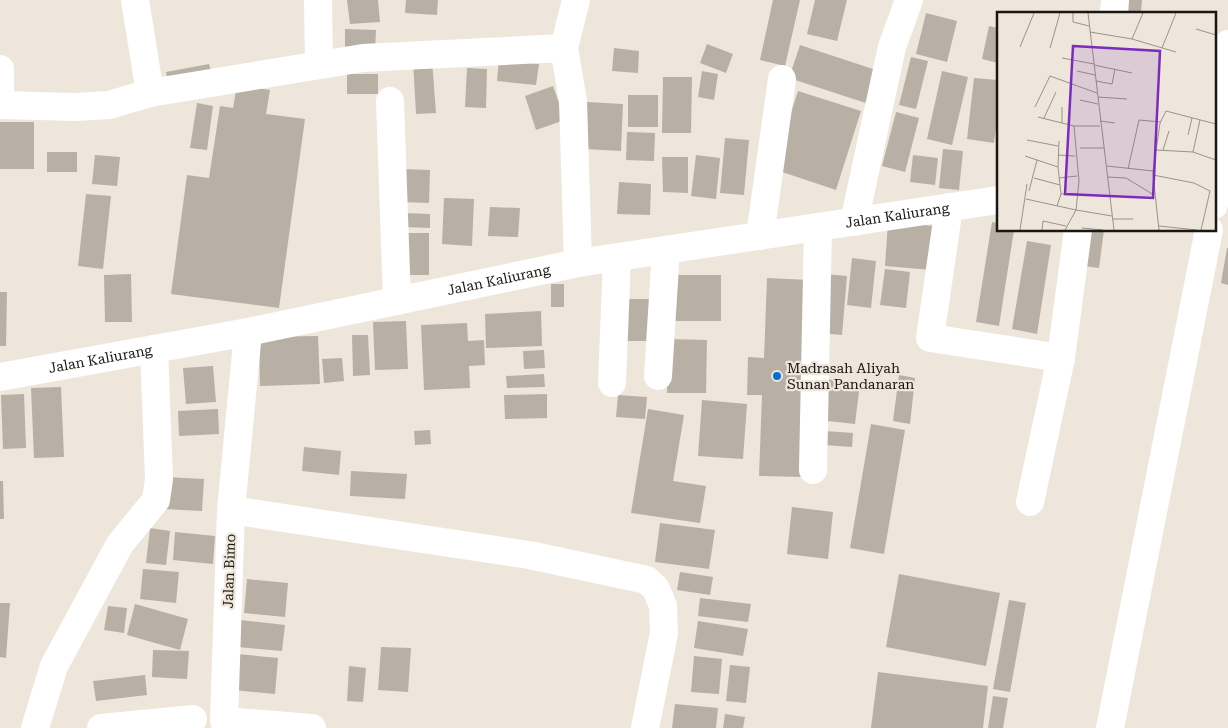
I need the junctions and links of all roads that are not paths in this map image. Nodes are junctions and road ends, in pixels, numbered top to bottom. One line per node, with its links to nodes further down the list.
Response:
1 (135, 0): 10 (street)
2 (318, 0): 7 (street)
3 (576, 0): 6 (street)
4 (909, 0): 17 (street)
5 (1228, 44): 13 (street)
6 (564, 48): 7 (street); 24 (street)
7 (319, 65): 10 (street)
8 (0, 69): 12 (street)
9 (782, 79): 21 (street)
10 (150, 93): 12 (street)
11 (390, 101): 25 (street)
12 (0, 105)
13 (1222, 163): 14 (street)
14 (1216, 194)
15 (997, 200): 16 (street, Jalan Kaliurang)
16 (950, 207): 17 (street, Jalan Kaliurang); 28 (street)
17 (854, 222): 18 (street, Jalan Kaliurang)
18 (818, 227): 21 (street, Jalan Kaliurang); 32 (street)
19 (1078, 231): 28 (street)
20 (1209, 231): 41 (street)
21 (760, 236): 22 (street, Jalan Kaliurang)
22 (666, 250): 23 (street, Jalan Kaliurang); 29 (street)
23 (617, 258): 24 (street, Jalan Kaliurang); 31 (street)
24 (578, 263): 25 (street, Jalan Kaliurang)
25 (397, 301): 26 (street, Jalan Kaliurang)
26 (248, 332): 27 (street, Jalan Kaliurang); 34 (street, Jalan Bimo)
27 (154, 349): 30 (street, Jalan Kaliurang); 37 (street)
28 (1061, 358): 33 (street)
29 (658, 376)
30 (0, 377)
31 (612, 383)
32 (813, 470)
33 (1030, 502)
34 (231, 510): 35 (street, Jalan Bimo); 40 (street)
35 (224, 721): 36 (street); 39 (street)
36 (193, 723): 38 (street)
37 (35, 728)
38 (101, 728)
39 (312, 728)
40 (645, 728)
41 (1110, 728)

